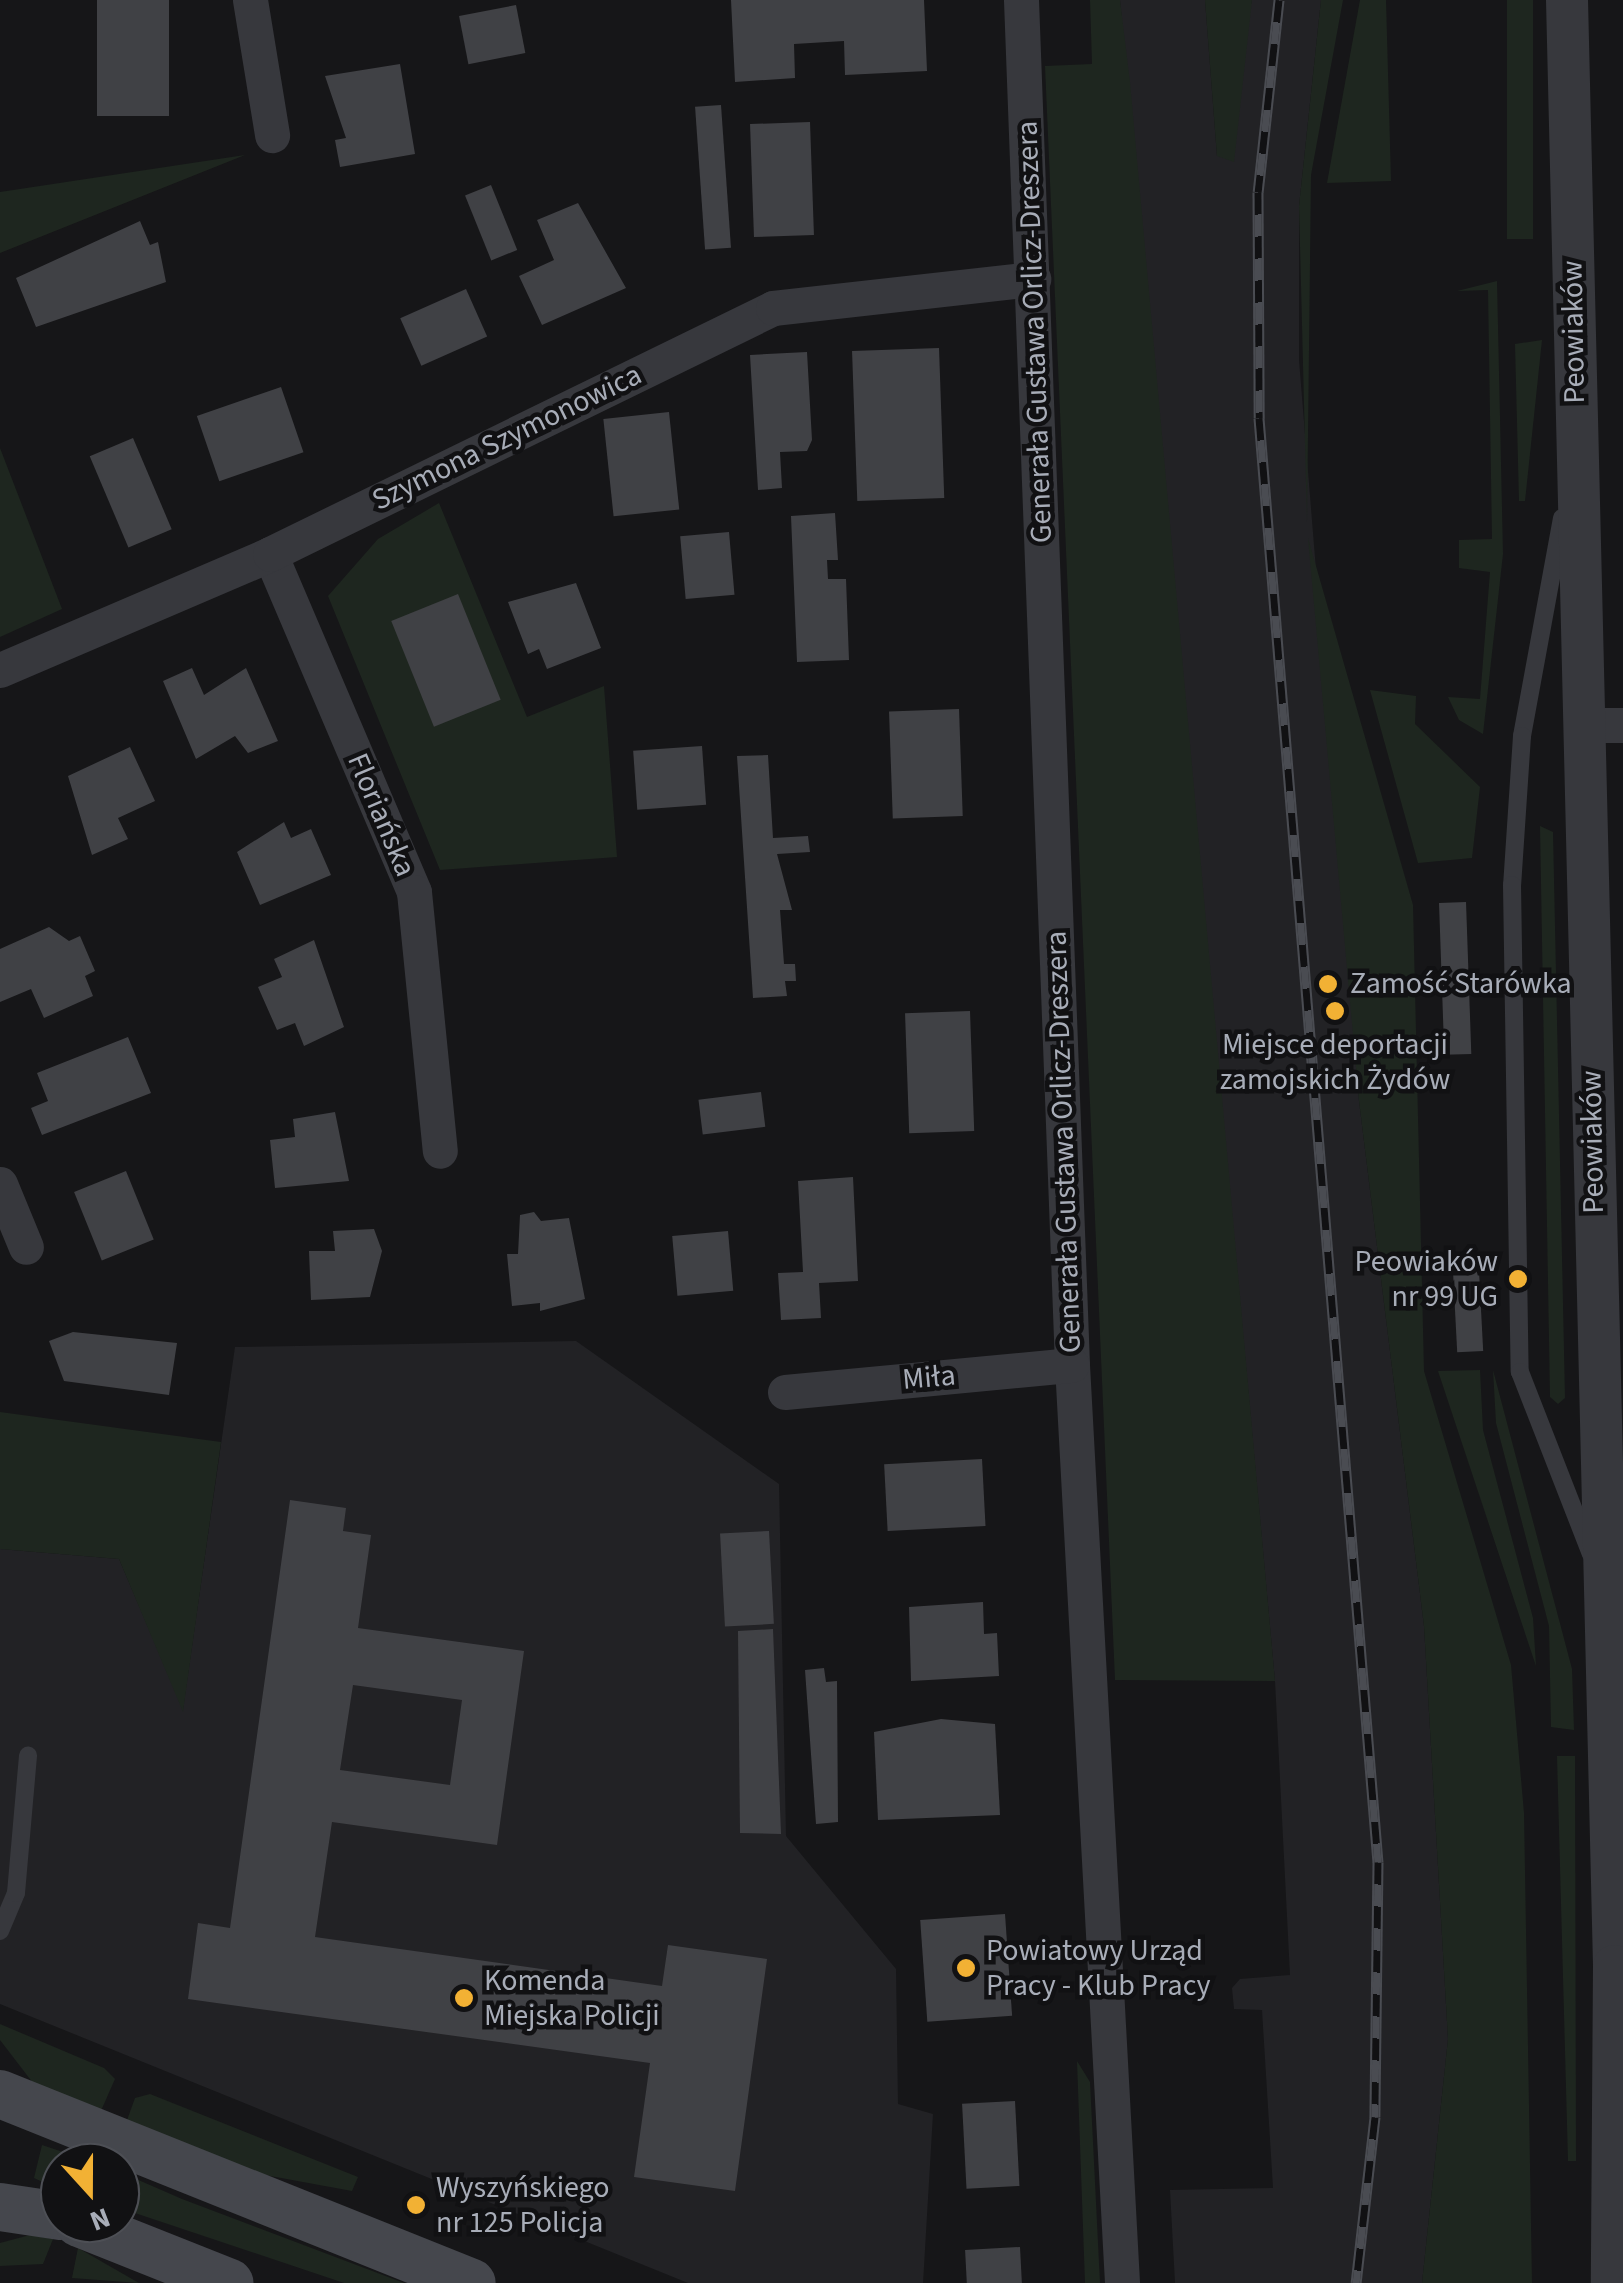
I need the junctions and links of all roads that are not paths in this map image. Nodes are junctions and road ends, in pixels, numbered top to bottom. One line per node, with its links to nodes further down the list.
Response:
1 (250, 0): 4 (street)
2 (1021, 0): 5 (street, Generała Gustawa Orlicz-Dreszera)
3 (1567, 0): 6 (street, Peowiaków)
4 (272, 135)
5 (1034, 279): 7 (street, Szymona Szymonowica); 14 (street, Generała Gustawa Orlicz-Dreszera)
6 (1577, 439): 9 (street, Peowiaków); 17 (lane)
7 (270, 554): 8 (street, Szymona Szymonowica); 10 (street, Floriańska)
8 (0, 670)
9 (1603, 725): 13 (street, Peowiaków)
10 (440, 1151)
11 (0, 1184): 12 (street)
12 (26, 1246)
13 (1610, 1322): 15 (street, Peowiaków)
14 (1072, 1365): 16 (street, Miła); 26 (street, Generała Gustawa Orlicz-Dreszera)
15 (1611, 1384): 17 (street, Peowiaków)
16 (785, 1392)
17 (1604, 1584): 27 (street, Peowiaków)
18 (28, 1756): 19 (lane)
19 (0, 1932)
20 (0, 2094): 25 (main road)
21 (0, 2207): 22 (main road)
22 (40, 2213)
23 (129, 2243): 24 (main road)
24 (230, 2283)
25 (472, 2283)
26 (1122, 2283)
27 (1612, 2283)

